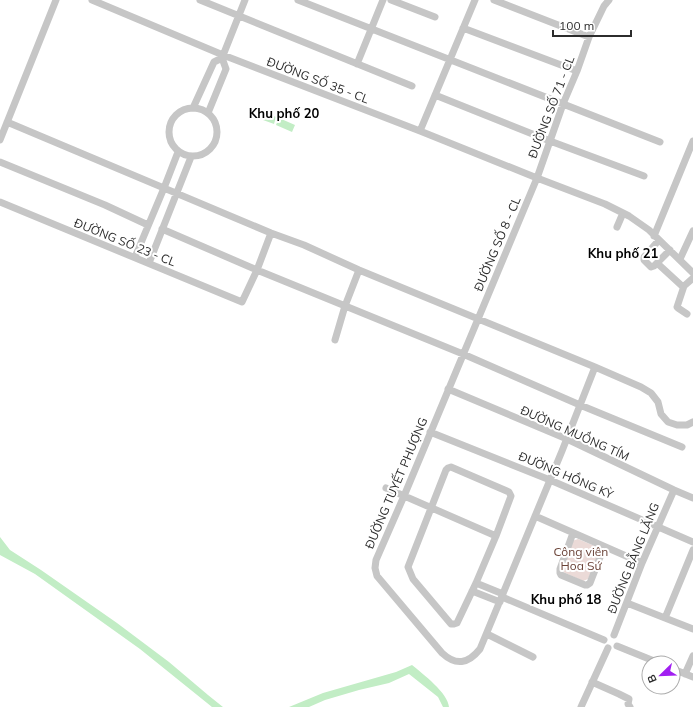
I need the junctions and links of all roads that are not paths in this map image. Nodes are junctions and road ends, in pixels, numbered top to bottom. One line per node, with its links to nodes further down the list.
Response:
1 (56, 0): 25 (street)
2 (92, 0): 16 (street, ĐƯỜNG SỐ 35 - CL)
3 (200, 0): 11 (street)
4 (245, 0): 11 (street)
5 (298, 0): 13 (street)
6 (382, 0): 13 (street)
7 (391, 0): 12 (street)
8 (475, 0): 14 (street)
9 (494, 0): 15 (street)
10 (608, 0): 15 (street, ĐƯỜNG SỐ 71 - CL)
11 (239, 16): 16 (street); 18 (street)
12 (435, 17)
13 (371, 28): 17 (street); 18 (street)
14 (463, 28): 17 (street); 19 (street)
15 (589, 37): 19 (street, ĐƯỜNG SỐ 71 - CL)
16 (223, 56): 23 (street); 24 (street); 26 (street, ĐƯỜNG SỐ 35 - CL)
17 (450, 59): 21 (street); 22 (street)
18 (357, 64): 20 (street)
19 (577, 71): 22 (street, ĐƯỜNG SỐ 71 - CL)
20 (412, 86)
21 (435, 95): 26 (street); 28 (street)
22 (563, 104): 28 (street, ĐƯỜNG SỐ 71 - CL); 30 (street)
23 (193, 108): 24 (street); 31 (street)
24 (208, 113): 32 (street)
25 (7, 122): 27 (street); 36 (street)
26 (420, 131): 35 (street, ĐƯỜNG SỐ 35 - CL)
27 (0, 140)
28 (550, 141): 34 (street); 35 (street, ĐƯỜNG SỐ 71 - CL)
29 (693, 141): 45 (street)
30 (660, 142)
31 (178, 152): 32 (street); 36 (street)
32 (191, 157): 37 (street)
33 (0, 162): 40 (street)
34 (644, 176)
35 (537, 178): 39 (street, ĐƯỜNG SỐ 35 - CL); 58 (street, ĐƯỜNG SỐ 8 - CL)
36 (164, 188): 37 (street); 40 (street)
37 (176, 193): 42 (street); 44 (street)
38 (0, 202): 47 (street, ĐƯỜNG SỐ 23 - CL)
39 (623, 213): 41 (street); 45 (street, ĐƯỜNG SỐ 35 - CL)
40 (148, 225): 47 (street)
41 (617, 227)
42 (162, 229): 49 (street); 51 (street)
43 (693, 231): 48 (street)
44 (271, 233): 51 (street); 52 (street)
45 (657, 238): 46 (street, ĐƯỜNG SỐ 35 - CL); 50 (street)
46 (670, 250): 48 (street, ĐƯỜNG SỐ 35 - CL); 50 (street)
47 (135, 257): 49 (street, ĐƯỜNG SỐ 23 - CL)
48 (680, 259): 53 (street, ĐƯỜNG SỐ 35 - CL)
49 (149, 263): 51 (street, ĐƯỜNG SỐ 23 - CL)
50 (657, 263): 55 (street)
51 (257, 270): 56 (street)
52 (359, 270): 56 (street); 58 (street)
53 (693, 273)
54 (693, 278): 55 (street)
55 (684, 286): 57 (street)
56 (345, 306): 59 (street); 60 (street)
57 (687, 314)
58 (477, 319): 60 (street, ĐƯỜNG SỐ 8 - CL); 61 (street)
59 (335, 340)
60 (463, 354): 62 (street, ĐƯỜNG TUYẾT PHƯỢNG); 63 (street)
61 (595, 367): 63 (street, ĐƯỜNG TUYẾT PHƯỢNG); 64 (street)
62 (448, 389): 65 (street, ĐƯỜNG TUYẾT PHƯỢNG); 66 (street, ĐƯỜNG MUỒNG TÍM)
63 (580, 405): 66 (street, ĐƯỜNG TUYẾT PHƯỢNG); 67 (street)
64 (693, 422)
65 (430, 432): 68 (street, ĐƯỜNG HỒNG KỲ); 71 (street, ĐƯỜNG TUYẾT PHƯỢNG)
66 (567, 440): 68 (street, ĐƯỜNG TUYẾT PHƯỢNG); 70 (street, ĐƯỜNG MUỒNG TÍM)
67 (682, 446)
68 (550, 480): 74 (street, ĐƯỜNG TUYẾT PHƯỢNG); 75 (street, ĐƯỜNG HỒNG KỲ)
69 (386, 488): 71 (street)
70 (674, 490): 72 (street, ĐƯỜNG MUỒNG TÍM); 75 (street, ĐƯỜNG BẰNG LĂNG)
71 (404, 496): 73 (street); 88 (street, ĐƯỜNG TUYẾT PHƯỢNG)
72 (693, 498)
73 (431, 508): 77 (street); 77 (street); 83 (street)
74 (535, 516): 76 (street); 84 (street, ĐƯỜNG TUYẾT PHƯỢNG)
75 (658, 526): 78 (street, ĐƯỜNG HỒNG KỲ); 81 (street, ĐƯỜNG BẰNG LĂNG)
76 (573, 533): 79 (street); 79 (street)
77 (496, 536): 82 (street)
78 (693, 542)
79 (604, 547): 81 (street)
80 (693, 550): 86 (street)
81 (642, 563): 85 (street, ĐƯỜNG BẰNG LĂNG)
82 (476, 583): 83 (street); 84 (street)
83 (472, 591): 84 (street)
84 (502, 597): 88 (street, ĐƯỜNG TUYẾT PHƯỢNG); 90 (street)
85 (626, 603): 86 (street); 89 (street, ĐƯỜNG BẰNG LĂNG)
86 (665, 618): 87 (street)
87 (693, 629)
88 (487, 634): 95 (street)
89 (614, 635): 90 (street); 91 (street)
90 (604, 640): 92 (street)
91 (617, 646): 92 (street); 93 (street)
92 (608, 648): 99 (street)
93 (641, 656)
94 (693, 656): 97 (street)
95 (533, 657)
96 (681, 672): 97 (street)
97 (685, 674): 98 (street)
98 (693, 677)
99 (592, 682): 100 (street); 101 (street)
100 (581, 707)
101 (630, 707)

